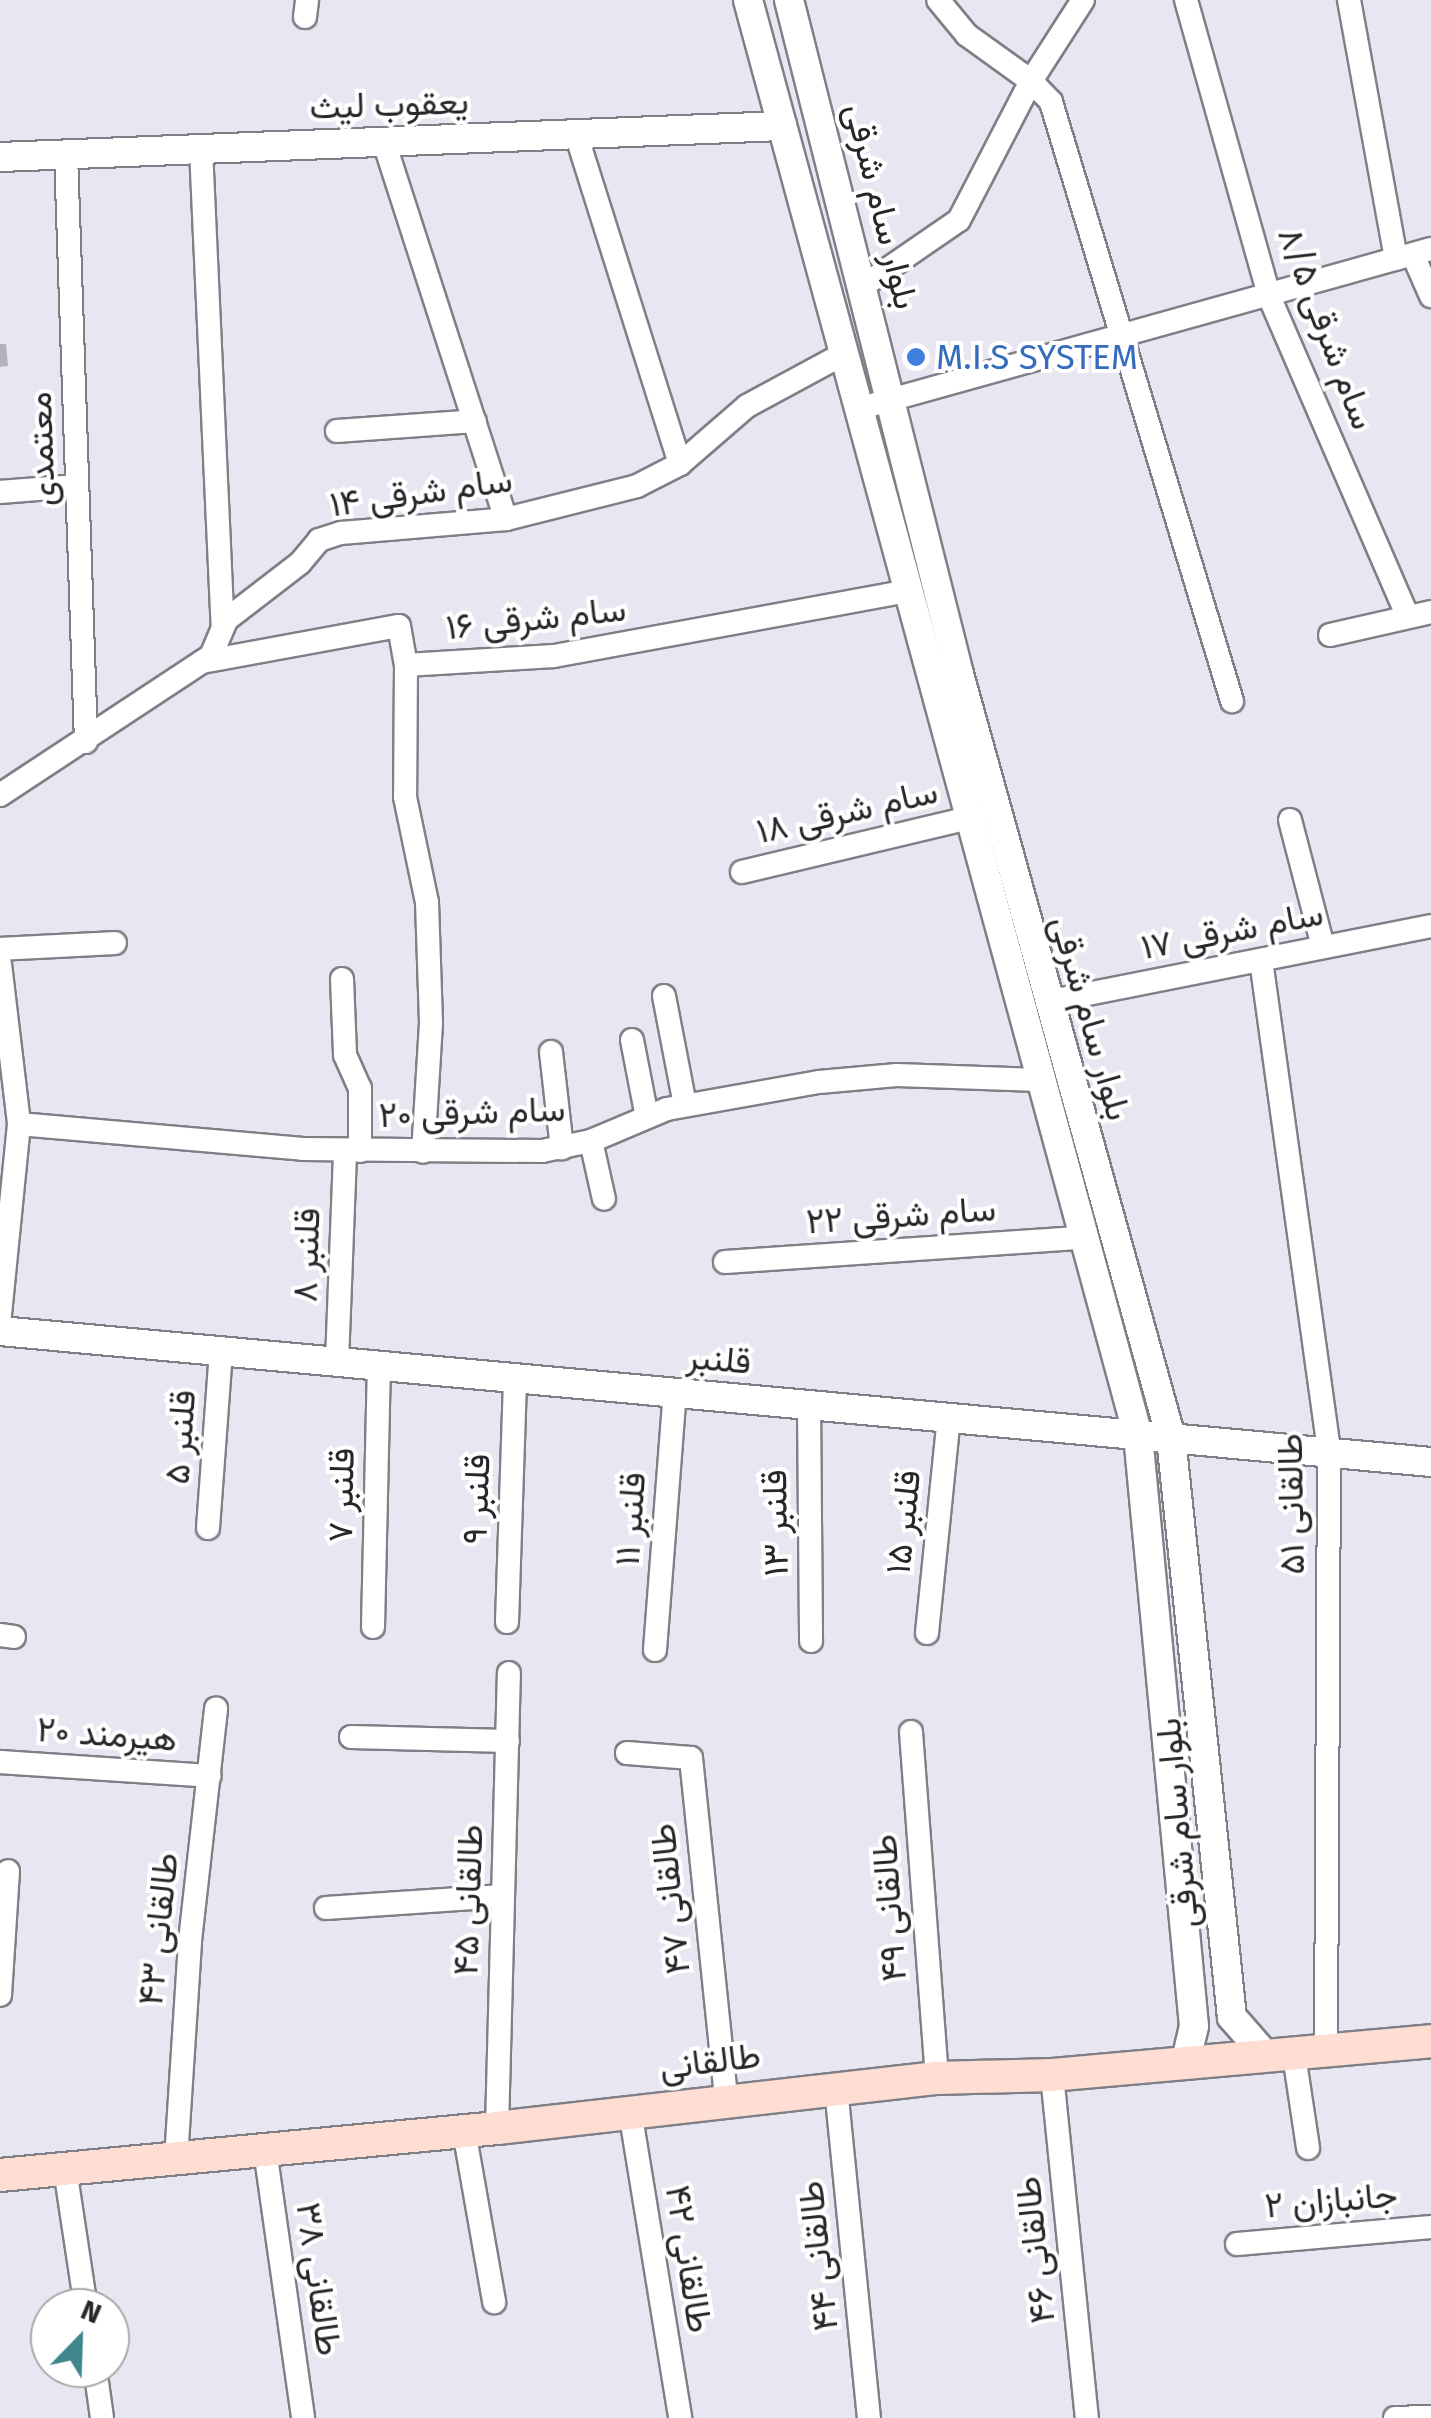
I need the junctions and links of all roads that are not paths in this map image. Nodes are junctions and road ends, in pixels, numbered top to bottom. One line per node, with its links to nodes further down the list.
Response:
1 (748, 0): 8 (street, بلوار سام شرقی)
2 (789, 0): 15 (street, بلوار سام شرقی)
3 (938, 0): 7 (street)
4 (1083, 0): 7 (street)
5 (1186, 0): 16 (street, سام شرقی ۸/۵)
6 (1349, 0): 14 (street)
7 (1031, 81): 15 (street); 18 (street)
8 (782, 126): 9 (street, یعقوب لیث); 19 (street, بلوار سام شرقی)
9 (576, 134): 10 (street, یعقوب لیث); 24 (street)
10 (384, 142): 11 (street, یعقوب لیث); 22 (street)
11 (200, 149): 12 (street, یعقوب لیث); 31 (street)
12 (66, 154): 13 (street, یعقوب لیث); 25 (street, معتمدی)
13 (0, 157)
14 (1413, 254): 16 (street); 17 (street)
15 (863, 286): 20 (street, بلوار سام شرقی)
16 (1270, 296): 18 (street); 30 (street, سام شرقی ۸/۵)
17 (1431, 296)
18 (1121, 338): 20 (street); 35 (street)
19 (845, 353): 21 (street, بلوار سام شرقی); 24 (street, سام شرقی ۱۴)
20 (892, 401): 21 (street); 49 (street, بلوار سام شرقی)
21 (860, 408): 28 (street, بلوار سام شرقی)
22 (476, 421): 23 (street); 27 (street)
23 (337, 432)
24 (680, 464): 27 (street, سام شرقی ۱۴)
25 (77, 486): 26 (street); 36 (street, معتمدی)
26 (0, 492)
27 (506, 518): 31 (street, سام شرقی ۱۴)
28 (908, 590): 34 (street, سام شرقی ۱۶); 38 (street, بلوار سام شرقی)
29 (1431, 612): 30 (street)
30 (1407, 615): 32 (street)
31 (223, 628): 33 (street, سام شرقی ۱۴)
32 (1330, 635)
33 (202, 662): 34 (street, سام شرقی ۱۶); 36 (street, سام شرقی ۱۴)
34 (406, 665): 59 (street)
35 (1232, 700)
36 (86, 742): 37 (street, سام شرقی ۱۴)
37 (0, 795)
38 (968, 818): 40 (street, سام شرقی ۱۸); 52 (street, بلوار سام شرقی)
39 (1290, 820): 44 (street)
40 (742, 872)
41 (1431, 926): 44 (street, سام شرقی ۱۷)
42 (115, 943): 43 (street)
43 (0, 948)
44 (1323, 948): 45 (street, سام شرقی ۱۷)
45 (1261, 960): 49 (street, سام شرقی ۱۷); 74 (street, طالقانی ۵۱)
46 (0, 964): 55 (street)
47 (342, 979): 58 (street, قلنبر ۸)
48 (664, 996): 53 (street)
49 (1046, 1002): 73 (street, بلوار سام شرقی)
50 (632, 1040): 54 (street)
51 (552, 1052): 57 (street)
52 (1039, 1080): 53 (street, سام شرقی ۲۰); 61 (street, بلوار سام شرقی)
53 (685, 1105): 54 (street, سام شرقی ۲۰)
54 (647, 1117): 56 (street, سام شرقی ۲۰)
55 (19, 1124): 58 (street, سام شرقی ۲۰); 63 (street)
56 (591, 1140): 57 (street, سام شرقی ۲۰); 60 (street)
57 (562, 1148): 59 (street, سام شرقی ۲۰)
58 (352, 1151): 59 (street, سام شرقی ۲۰); 66 (street, قلنبر ۸)
59 (423, 1152)
60 (604, 1198)
61 (1082, 1238): 62 (street, سام شرقی ۲۲); 72 (street, بلوار سام شرقی)
62 (725, 1262)
63 (0, 1316)
64 (0, 1331): 65 (street, قلنبر)
65 (221, 1351): 66 (street, قلنبر); 76 (street, قلنبر ۵)
66 (337, 1362): 67 (street, قلنبر)
67 (379, 1365): 68 (street, قلنبر); 78 (street, قلنبر ۷)
68 (516, 1378): 69 (street, قلنبر); 77 (street, قلنبر ۹)
69 (674, 1393): 70 (street, قلنبر); 81 (street, قلنبر ۱۱)
70 (809, 1405): 71 (street, قلنبر); 80 (street, قلنبر ۱۳)
71 (949, 1418): 72 (street, قلنبر); 79 (street, قلنبر ۱۵)
72 (1138, 1435): 73 (street, قلنبر); 96 (street, بلوار سام شرقی)
73 (1171, 1438): 74 (street, قلنبر); 95 (street, بلوار سام شرقی)
74 (1329, 1452): 75 (street, قلنبر); 95 (street, طالقانی ۵۱)
75 (1431, 1462)
76 (208, 1528)
77 (508, 1622)
78 (372, 1627)
79 (927, 1633)
80 (812, 1641)
81 (654, 1650)
82 (510, 1673): 86 (street, طالقانی ۴۵)
83 (216, 1708): 89 (street, طالقانی ۴۳)
84 (910, 1732): 98 (street, طالقانی ۴۹)
85 (350, 1736): 86 (street)
86 (508, 1740): 91 (street, طالقانی ۴۵)
87 (626, 1753): 100 (street, طالقانی ۴۷)
88 (0, 1762): 89 (street, هیرمند ۲۰)
89 (210, 1776): 105 (street, طالقانی ۴۳)
90 (8, 1871): 93 (street)
91 (503, 1896): 92 (street); 102 (street, طالقانی ۴۵)
92 (326, 1908)
93 (0, 1994)
94 (1431, 2042): 95 (main road, طالقانی)
95 (1296, 2055): 96 (main road, طالقانی); 103 (street, طالقانی ۵۱)
96 (1185, 2065): 97 (main road, طالقانی)
97 (1052, 2075): 98 (main road, طالقانی); 118 (street, طالقانی ۴۶)
98 (938, 2078): 99 (main road, طالقانی)
99 (836, 2088): 100 (main road, طالقانی); 117 (street, طالقانی ۴۴)
100 (726, 2098): 101 (main road, طالقانی)
101 (630, 2111): 102 (main road, طالقانی); 116 (street, طالقانی ۴۲)
102 (481, 2130): 104 (main road, طالقانی); 111 (street, طالقانی ۴۵)
103 (1308, 2148)
104 (264, 2150): 105 (main road, طالقانی); 115 (street, طالقانی ۳۸)
105 (176, 2158): 106 (main road, طالقانی)
106 (65, 2169): 107 (main road, طالقانی); 110 (street)
107 (0, 2175)
108 (1431, 2226): 109 (street, جانبازان ۲)
109 (1237, 2244)
110 (83, 2288)
111 (494, 2302)
112 (98, 2388): 114 (street)
113 (1431, 2417): 119 (street)
114 (102, 2418)
115 (304, 2418)
116 (680, 2418)
117 (869, 2418)
118 (1087, 2418)
119 (1395, 2418)

